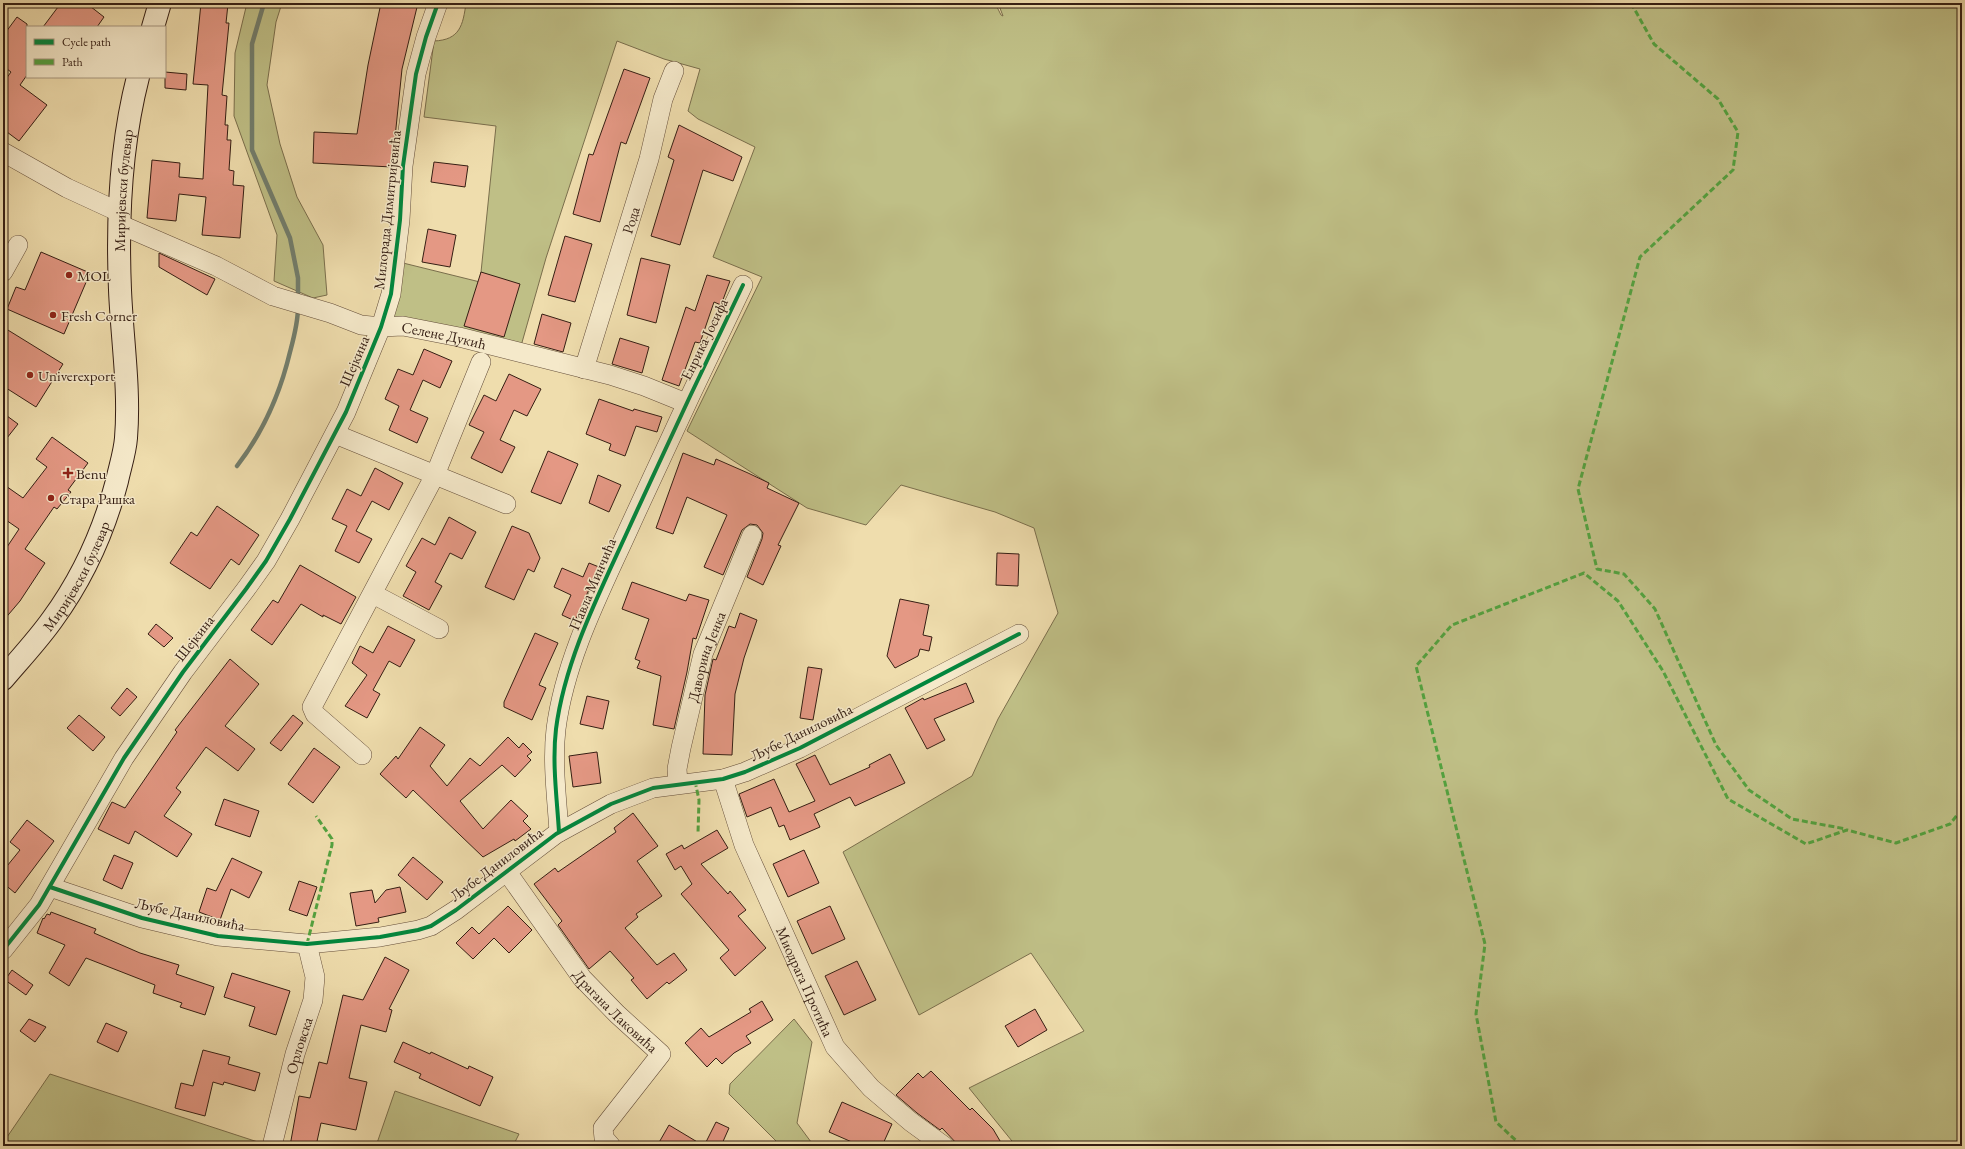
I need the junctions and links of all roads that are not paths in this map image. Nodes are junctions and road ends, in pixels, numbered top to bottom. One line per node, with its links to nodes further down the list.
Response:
1 (160, 3): 3 (main road)
2 (438, 3): 11 (street, Милорада Димитријевића)
3 (153, 26)
4 (674, 71): 13 (street, Рода)
5 (138, 78): 7 (main road, Миријевски булевар)
6 (3, 152): 7 (street, Селене Дукић)
7 (119, 218): 11 (street, Селене Дукић); 22 (main road, Миријевски булевар)
8 (18, 245): 9 (street)
9 (3, 272)
10 (743, 285): 14 (street, Енрика Јосифа)
11 (381, 327): 13 (street, Селене Дукић); 15 (street, Шејкина)
12 (481, 362): 16 (street)
13 (584, 369): 14 (street, Селене Дукић)
14 (686, 403): 26 (street, Павла Минчића)
15 (335, 434): 16 (street); 28 (street, Шејкина)
16 (435, 475): 17 (street); 19 (street)
17 (506, 504)
18 (752, 535): 25 (street, Даворина Јенка)
19 (373, 594): 20 (street); 23 (street)
20 (439, 629)
21 (1019, 634): 24 (street, Љубе Даниловића)
22 (3, 679)
23 (362, 755)
24 (723, 779): 25 (street, Љубе Даниловића); 33 (street, Миодрага Протића)
25 (678, 784): 26 (street, Љубе Даниловића)
26 (559, 832): 27 (street, Љубе Даниловића)
27 (507, 872): 29 (street, Љубе Даниловића); 32 (street, Драгана Лаковића)
28 (50, 887): 29 (street, Љубе Даниловића); 30 (street, Шејкина)
29 (307, 944): 31 (street, Орловска)
30 (3, 950)
31 (272, 1146)
32 (611, 1146)
33 (944, 1146)

